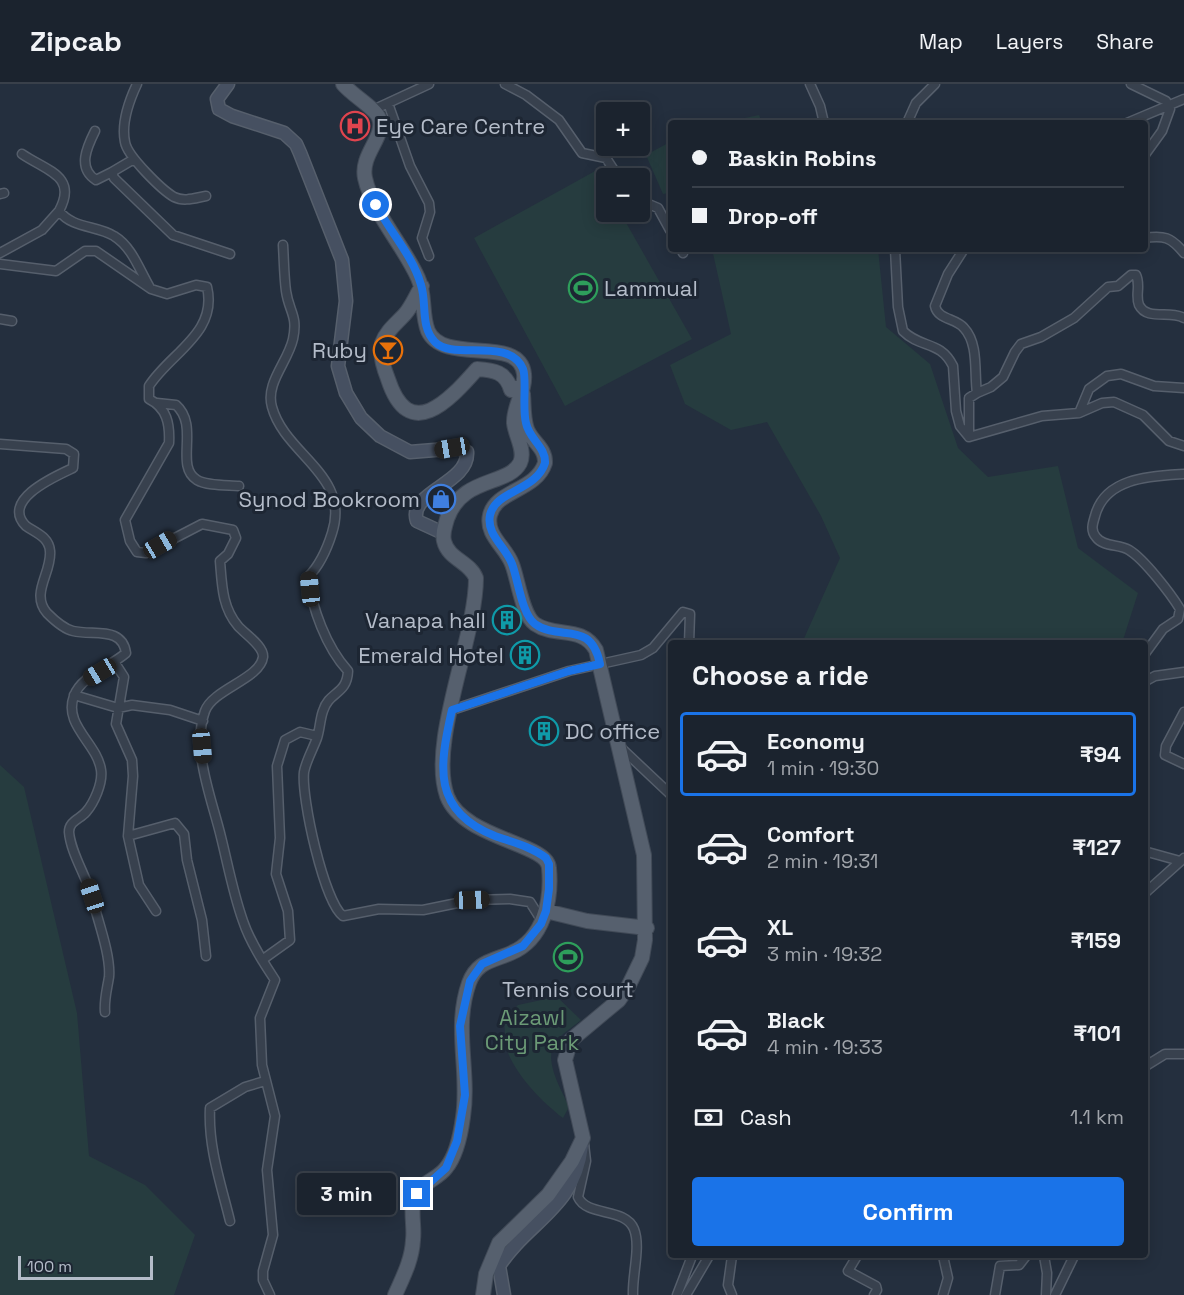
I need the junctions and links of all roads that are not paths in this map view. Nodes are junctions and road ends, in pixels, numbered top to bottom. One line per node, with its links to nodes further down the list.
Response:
1 (137, 84): 19 (street)
2 (228, 84): 50 (street)
3 (344, 84): 12 (main road)
4 (429, 84): 10 (street)
5 (505, 84): 20 (street)
6 (810, 84): 13 (street)
7 (935, 84): 14 (street)
8 (1131, 84): 11 (street)
9 (1184, 99): 11 (street)
10 (388, 103): 12 (street); 33 (street)
11 (1168, 105): 15 (street); 17 (street)
12 (373, 110): 35 (main road)
13 (824, 120)
14 (908, 120)
15 (1135, 120)
16 (95, 131): 21 (street)
17 (1148, 150)
18 (22, 154): 24 (street)
19 (134, 159): 21 (street); 22 (street)
20 (612, 168)
21 (112, 172): 32 (street)
22 (206, 196)
23 (650, 205): 25 (street)
24 (59, 211): 30 (street); 36 (street)
25 (668, 226)
26 (1148, 238): 31 (street)
27 (283, 245): 63 (street)
28 (895, 252): 45 (street)
29 (962, 252): 42 (street)
30 (0, 253)
31 (1184, 253)
32 (230, 254)
33 (429, 256)
34 (0, 264): 36 (street)
35 (422, 286): 40 (main road); 40 (main road)
36 (151, 289): 43 (street)
37 (1184, 318): 42 (street)
38 (0, 319): 39 (street)
39 (12, 321)
40 (523, 386): 50 (main road); 55 (main road)
41 (1184, 388): 44 (street)
42 (976, 393): 45 (street)
43 (157, 403): 49 (street); 62 (street)
44 (1079, 413): 45 (street); 47 (street)
45 (969, 437)
46 (0, 444): 54 (street)
47 (1184, 446)
48 (1184, 474): 51 (street)
49 (240, 486)
50 (443, 533): 60 (main road)
51 (1182, 612): 53 (street)
52 (689, 640): 55 (street)
53 (1148, 650)
54 (115, 663): 58 (street); 59 (street)
55 (600, 664): 60 (street); 64 (main road)
56 (1184, 672): 57 (street)
57 (1148, 680)
58 (74, 695): 59 (street); 76 (street)
59 (118, 708): 62 (street); 67 (street)
60 (452, 710): 72 (main road)
61 (1184, 712): 65 (street)
62 (203, 721): 75 (street)
63 (317, 736): 72 (street); 75 (street)
64 (618, 745): 66 (street); 73 (main road)
65 (1184, 764)
66 (668, 792)
67 (128, 836): 71 (street); 74 (street)
68 (1148, 851): 69 (street)
69 (1182, 860): 70 (street)
70 (1148, 890)
71 (156, 911)
72 (544, 916): 73 (main road); 91 (main road)
73 (646, 928): 80 (main road)
74 (206, 956)
75 (261, 960): 79 (street)
76 (105, 1012)
77 (1184, 1054): 78 (street)
78 (1148, 1065)
79 (265, 1081): 81 (street); 90 (street)
80 (583, 1138): 92 (main road); 93 (street); 94 (street)
81 (230, 1221)
82 (691, 1258): 95 (street)
83 (708, 1258): 96 (street)
84 (732, 1258): 97 (street)
85 (856, 1258): 98 (street)
86 (944, 1258): 99 (street)
87 (1024, 1258): 100 (street)
88 (1044, 1258): 101 (street)
89 (1073, 1258): 102 (street)
90 (270, 1295)
91 (395, 1295)
92 (483, 1295)
93 (504, 1295)
94 (633, 1295)
95 (676, 1295)
96 (686, 1295)
97 (732, 1295)
98 (874, 1295)
99 (943, 1295)
100 (994, 1295)
101 (1046, 1295)
102 (1055, 1295)

